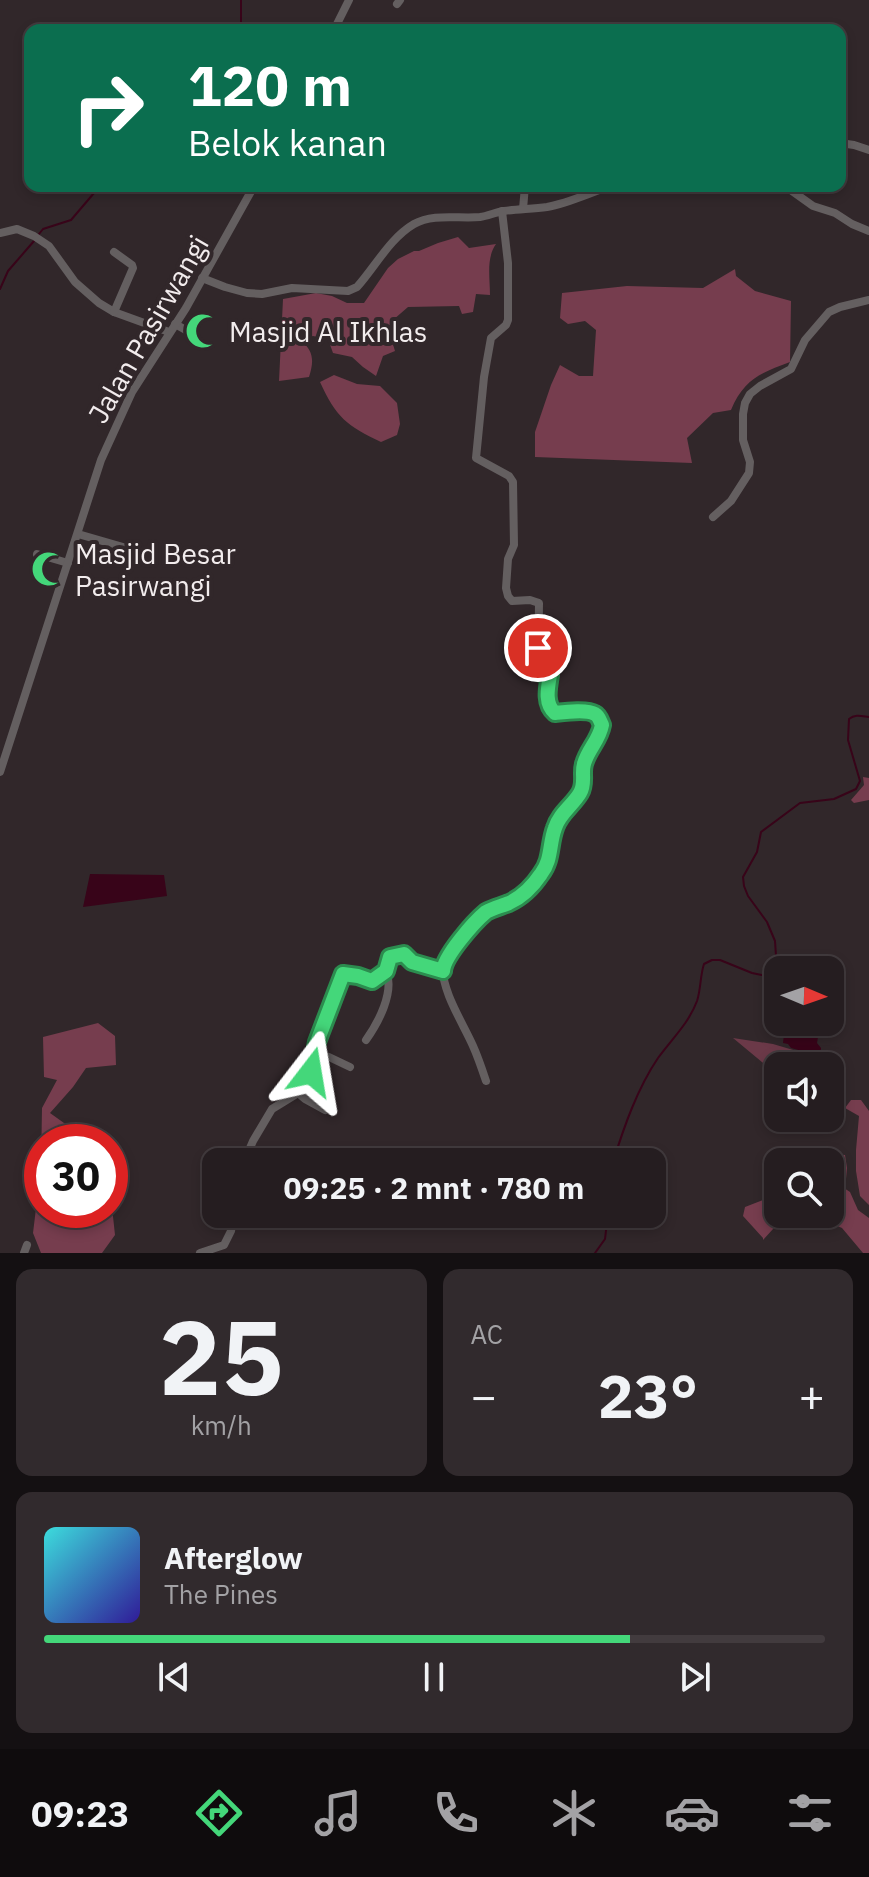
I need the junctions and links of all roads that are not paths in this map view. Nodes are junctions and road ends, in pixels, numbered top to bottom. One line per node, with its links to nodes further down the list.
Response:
1 (349, 0): 2 (street)
2 (337, 24)
3 (846, 144): 4 (street)
4 (869, 150)
5 (251, 192): 14 (street, Jalan Pasirwangi)
6 (524, 192): 9 (street)
7 (595, 192): 9 (street)
8 (793, 192): 11 (street)
9 (523, 209): 10 (street)
10 (502, 211): 14 (street); 26 (street)
11 (869, 231)
12 (0, 233): 16 (street)
13 (114, 252): 16 (street)
14 (202, 278): 17 (street, Jalan Pasirwangi)
15 (869, 300): 19 (street)
16 (114, 312): 17 (street)
17 (172, 328): 18 (street); 20 (street, Jalan Pasirwangi)
18 (193, 334)
19 (713, 517)
20 (78, 534): 21 (street); 23 (street, Jalan Pasirwangi)
21 (123, 547)
22 (37, 554): 23 (street)
23 (68, 563): 24 (street, Jalan Pasirwangi)
24 (0, 772)
25 (386, 971): 26 (street); 27 (street); 28 (street)
26 (443, 971): 30 (street)
27 (366, 1040)
28 (315, 1053): 29 (street); 31 (street)
29 (350, 1067)
30 (486, 1081)
31 (298, 1093): 32 (street); 33 (street)
32 (325, 1110)
33 (251, 1148)
34 (232, 1228): 35 (street)
35 (200, 1253)

